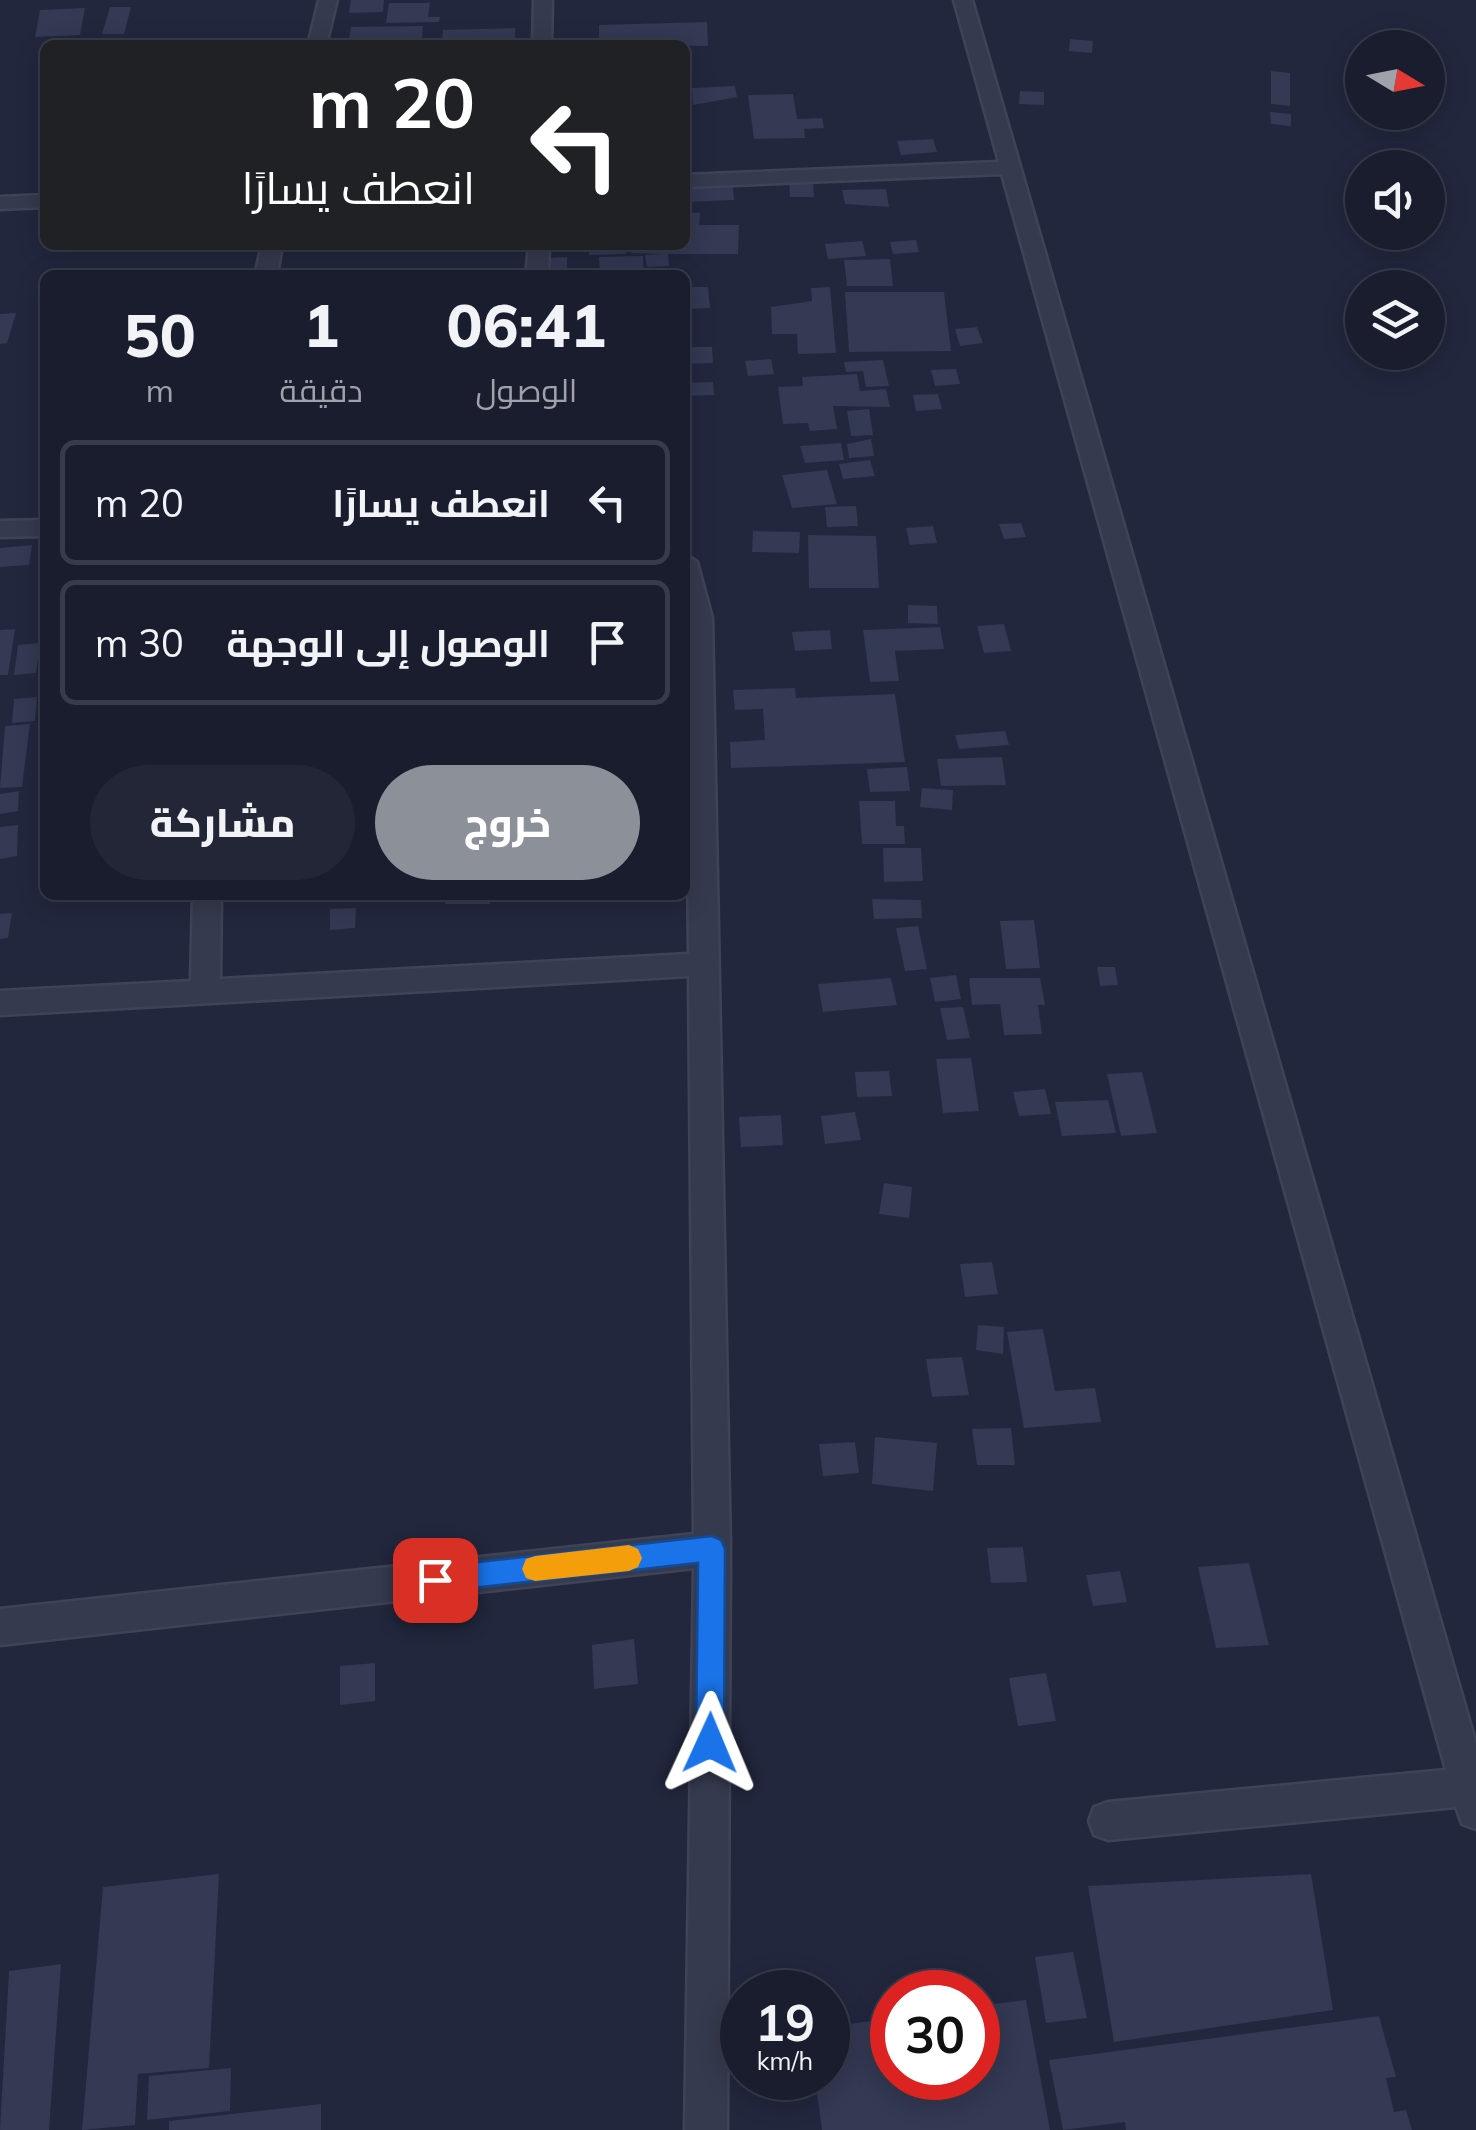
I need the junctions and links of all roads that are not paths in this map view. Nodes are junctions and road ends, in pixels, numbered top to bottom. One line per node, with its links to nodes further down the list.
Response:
1 (328, 0): 4 (street)
2 (543, 0): 5 (street)
3 (963, 0): 6 (street)
4 (319, 40)
5 (542, 40)
6 (1010, 168): 7 (street); 19 (street)
7 (690, 182)
8 (40, 201): 9 (street)
9 (0, 203)
10 (40, 528): 11 (street)
11 (0, 529)
12 (690, 582): 14 (street)
13 (208, 900): 15 (street)
14 (704, 964): 15 (street); 17 (street)
15 (205, 991): 16 (street)
16 (0, 1003)
17 (712, 1549): 18 (street); 21 (street)
18 (0, 1627)
19 (1473, 1798): 20 (street)
20 (1108, 1822)
21 (706, 2130)

